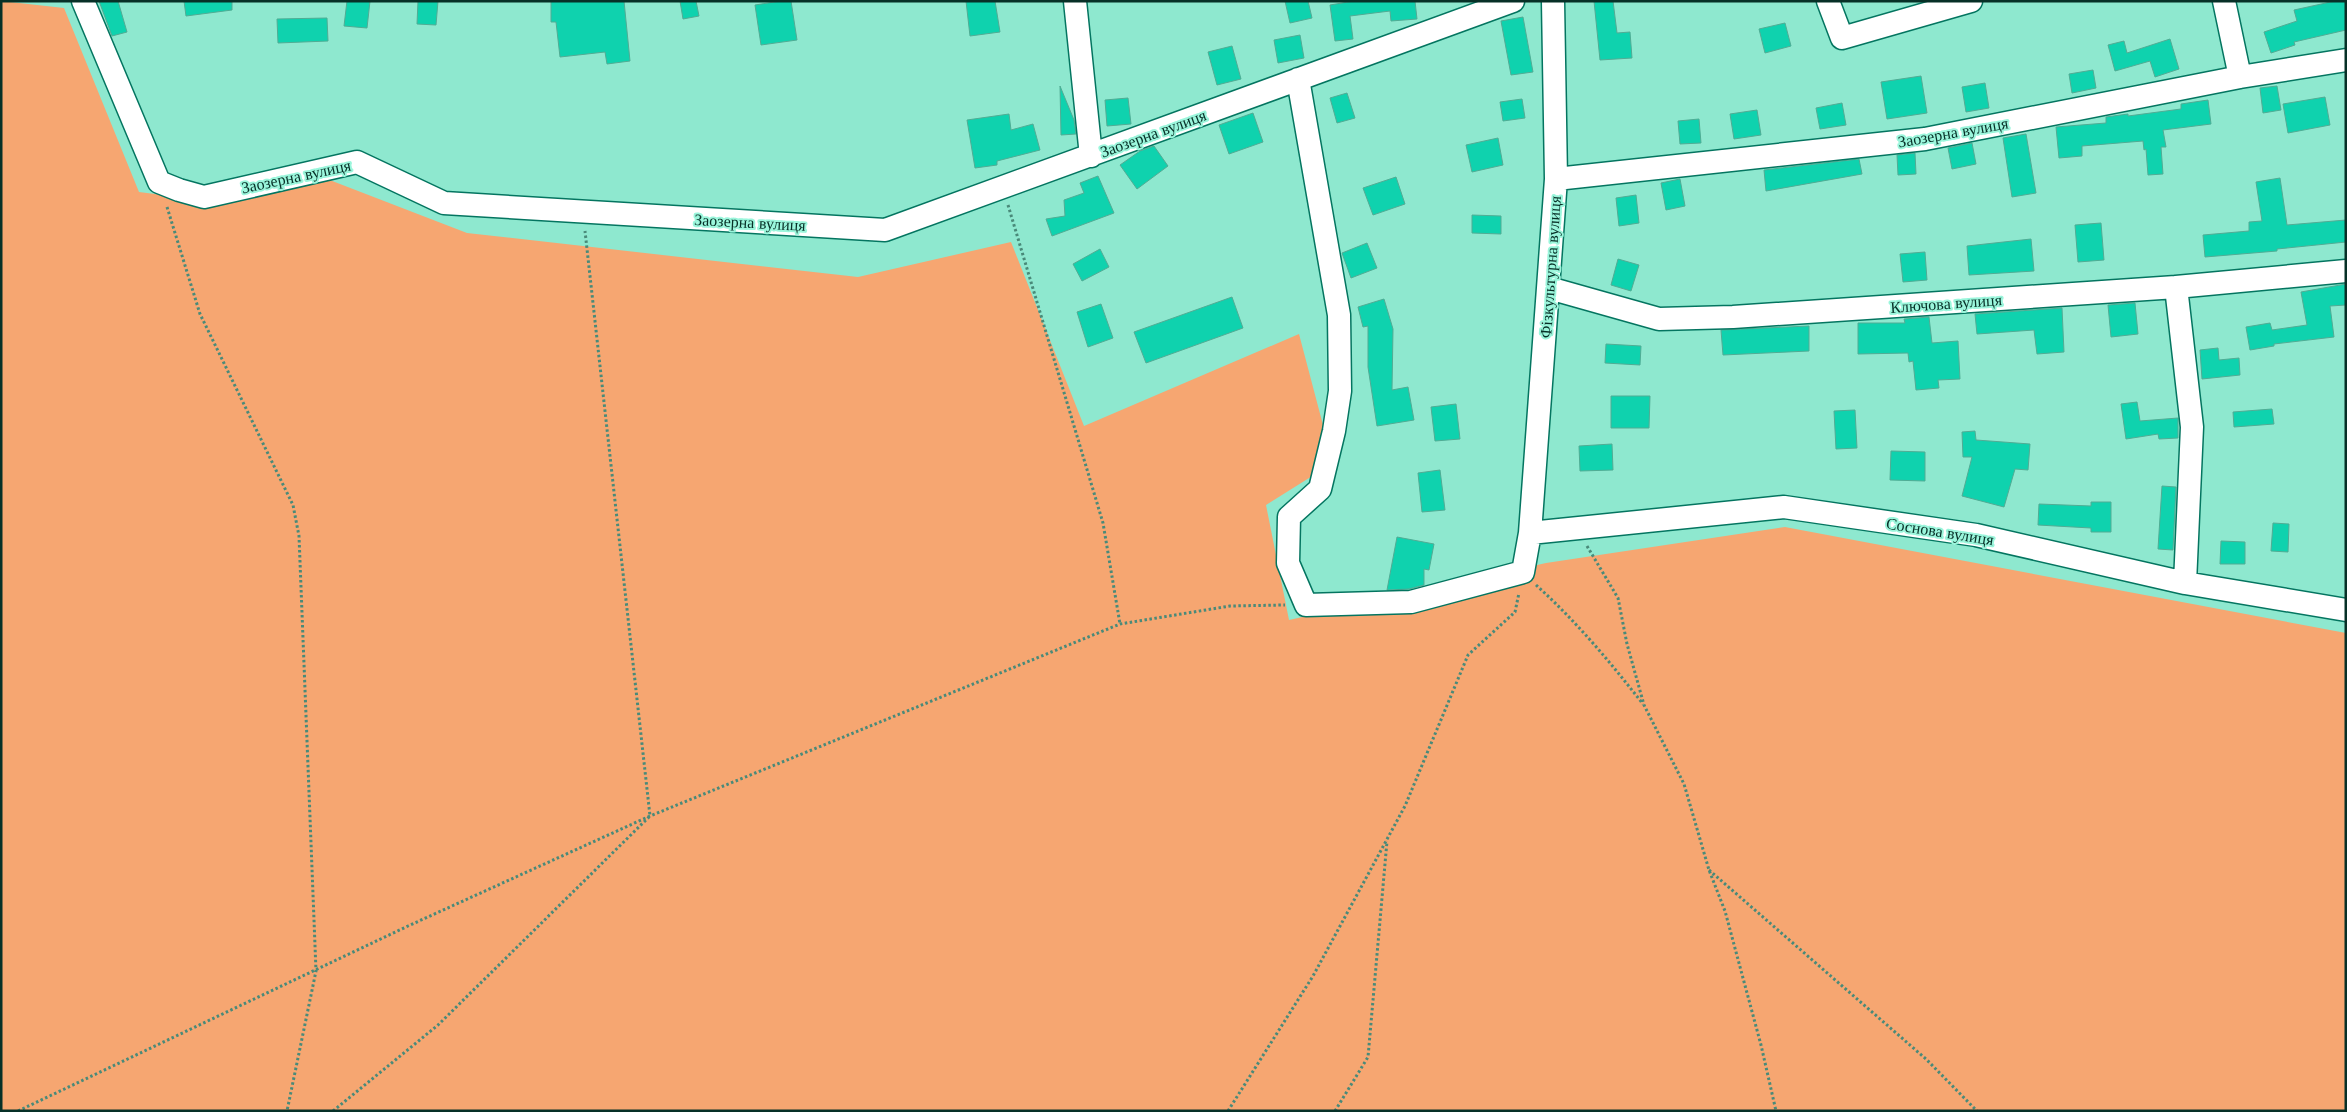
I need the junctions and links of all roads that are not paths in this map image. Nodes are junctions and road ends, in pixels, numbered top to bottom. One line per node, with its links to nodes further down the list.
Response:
1 (83, 1): 11 (street, Заозерна вулиця)
2 (1075, 1): 11 (street)
3 (1512, 1): 10 (street, Заозерна вулиця)
4 (1553, 1): 12 (street, Фізкультурна вулиця)
5 (1828, 1): 6 (street)
6 (1972, 1)
7 (2224, 1): 9 (street)
8 (2346, 60): 9 (street, Заозерна вулиця)
9 (2240, 77): 12 (street, Заозерна вулиця)
10 (1298, 79): 11 (street, Заозерна вулиця); 16 (street, Фізкультурна вулиця)
11 (1091, 156)
12 (1556, 179): 15 (street, Фізкультурна вулиця)
13 (2346, 271): 14 (street, Ключова вулиця)
14 (2176, 287): 15 (street, Ключова вулиця); 17 (street)
15 (1549, 288): 16 (street, Фізкультурна вулиця)
16 (1530, 533): 17 (street, Соснова вулиця)
17 (2185, 583): 18 (street, Соснова вулиця)
18 (2346, 610)

